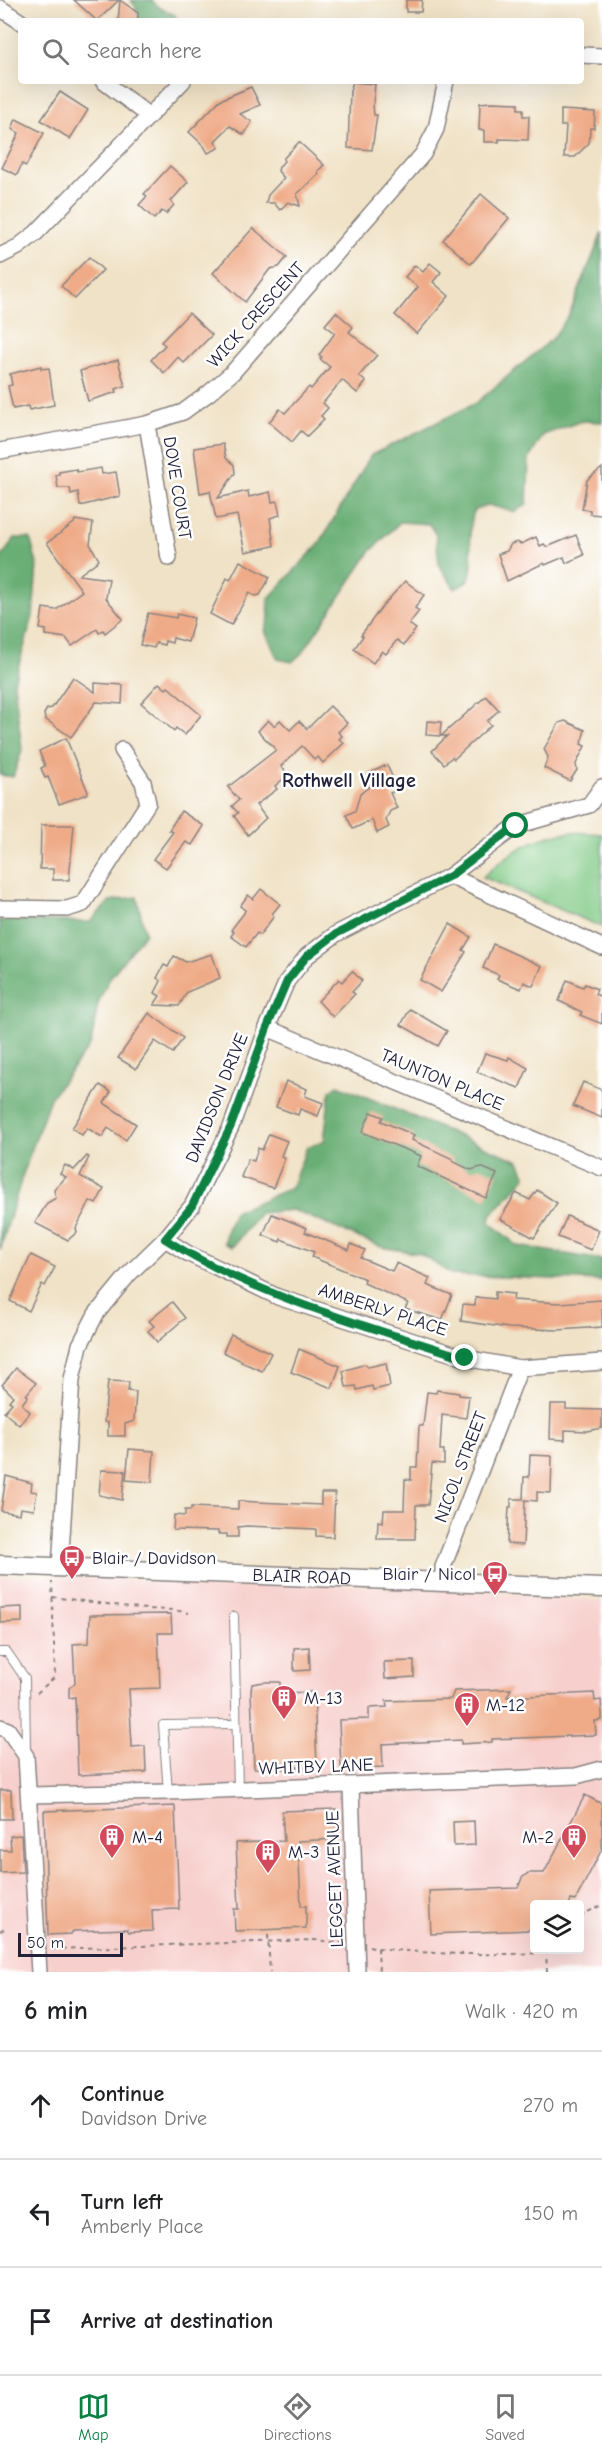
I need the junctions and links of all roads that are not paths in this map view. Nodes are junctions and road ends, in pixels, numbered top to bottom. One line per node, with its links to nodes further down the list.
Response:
1 (0, 8): 2 (street)
2 (18, 20)
3 (584, 55): 4 (street)
4 (602, 56)
5 (107, 84): 8 (street)
6 (180, 84): 8 (street)
7 (445, 84): 10 (street, WICK CRESCENT)
8 (148, 115): 9 (street)
9 (0, 256)
10 (147, 424): 11 (street, WICK CRESCENT); 12 (street, DOVE COURT)
11 (0, 451)
12 (169, 558)
13 (122, 750): 17 (street)
14 (602, 787): 15 (street, DAVIDSON DRIVE)
15 (595, 807): 16 (street, DAVIDSON DRIVE)
16 (450, 876): 18 (street); 19 (street, DAVIDSON DRIVE)
17 (0, 908)
18 (602, 947)
19 (267, 1028): 20 (street, TAUNTON PLACE); 21 (street, DAVIDSON DRIVE)
20 (602, 1168)
21 (165, 1239): 23 (street, AMBERLY PLACE); 25 (street, DAVIDSON DRIVE)
22 (602, 1362): 23 (street, AMBERLY PLACE)
23 (520, 1368): 26 (street, NICOL STREET)
24 (0, 1565): 25 (street, BLAIR ROAD)
25 (56, 1567): 26 (street, BLAIR ROAD)
26 (443, 1581): 27 (street, BLAIR ROAD)
27 (602, 1588)
28 (234, 1616): 30 (lane)
29 (0, 1652): 32 (lane)
30 (237, 1724): 35 (lane); 36 (lane)
31 (0, 1727): 32 (street)
32 (26, 1756): 37 (street)
33 (602, 1769): 34 (street, WHITBY LANE)
34 (351, 1786): 35 (street, WHITBY LANE); 39 (street, LEGGET AVENUE)
35 (238, 1789): 36 (street, WHITBY LANE)
36 (168, 1792): 37 (street, WHITBY LANE)
37 (30, 1795): 38 (street)
38 (39, 1972)
39 (357, 1972)

